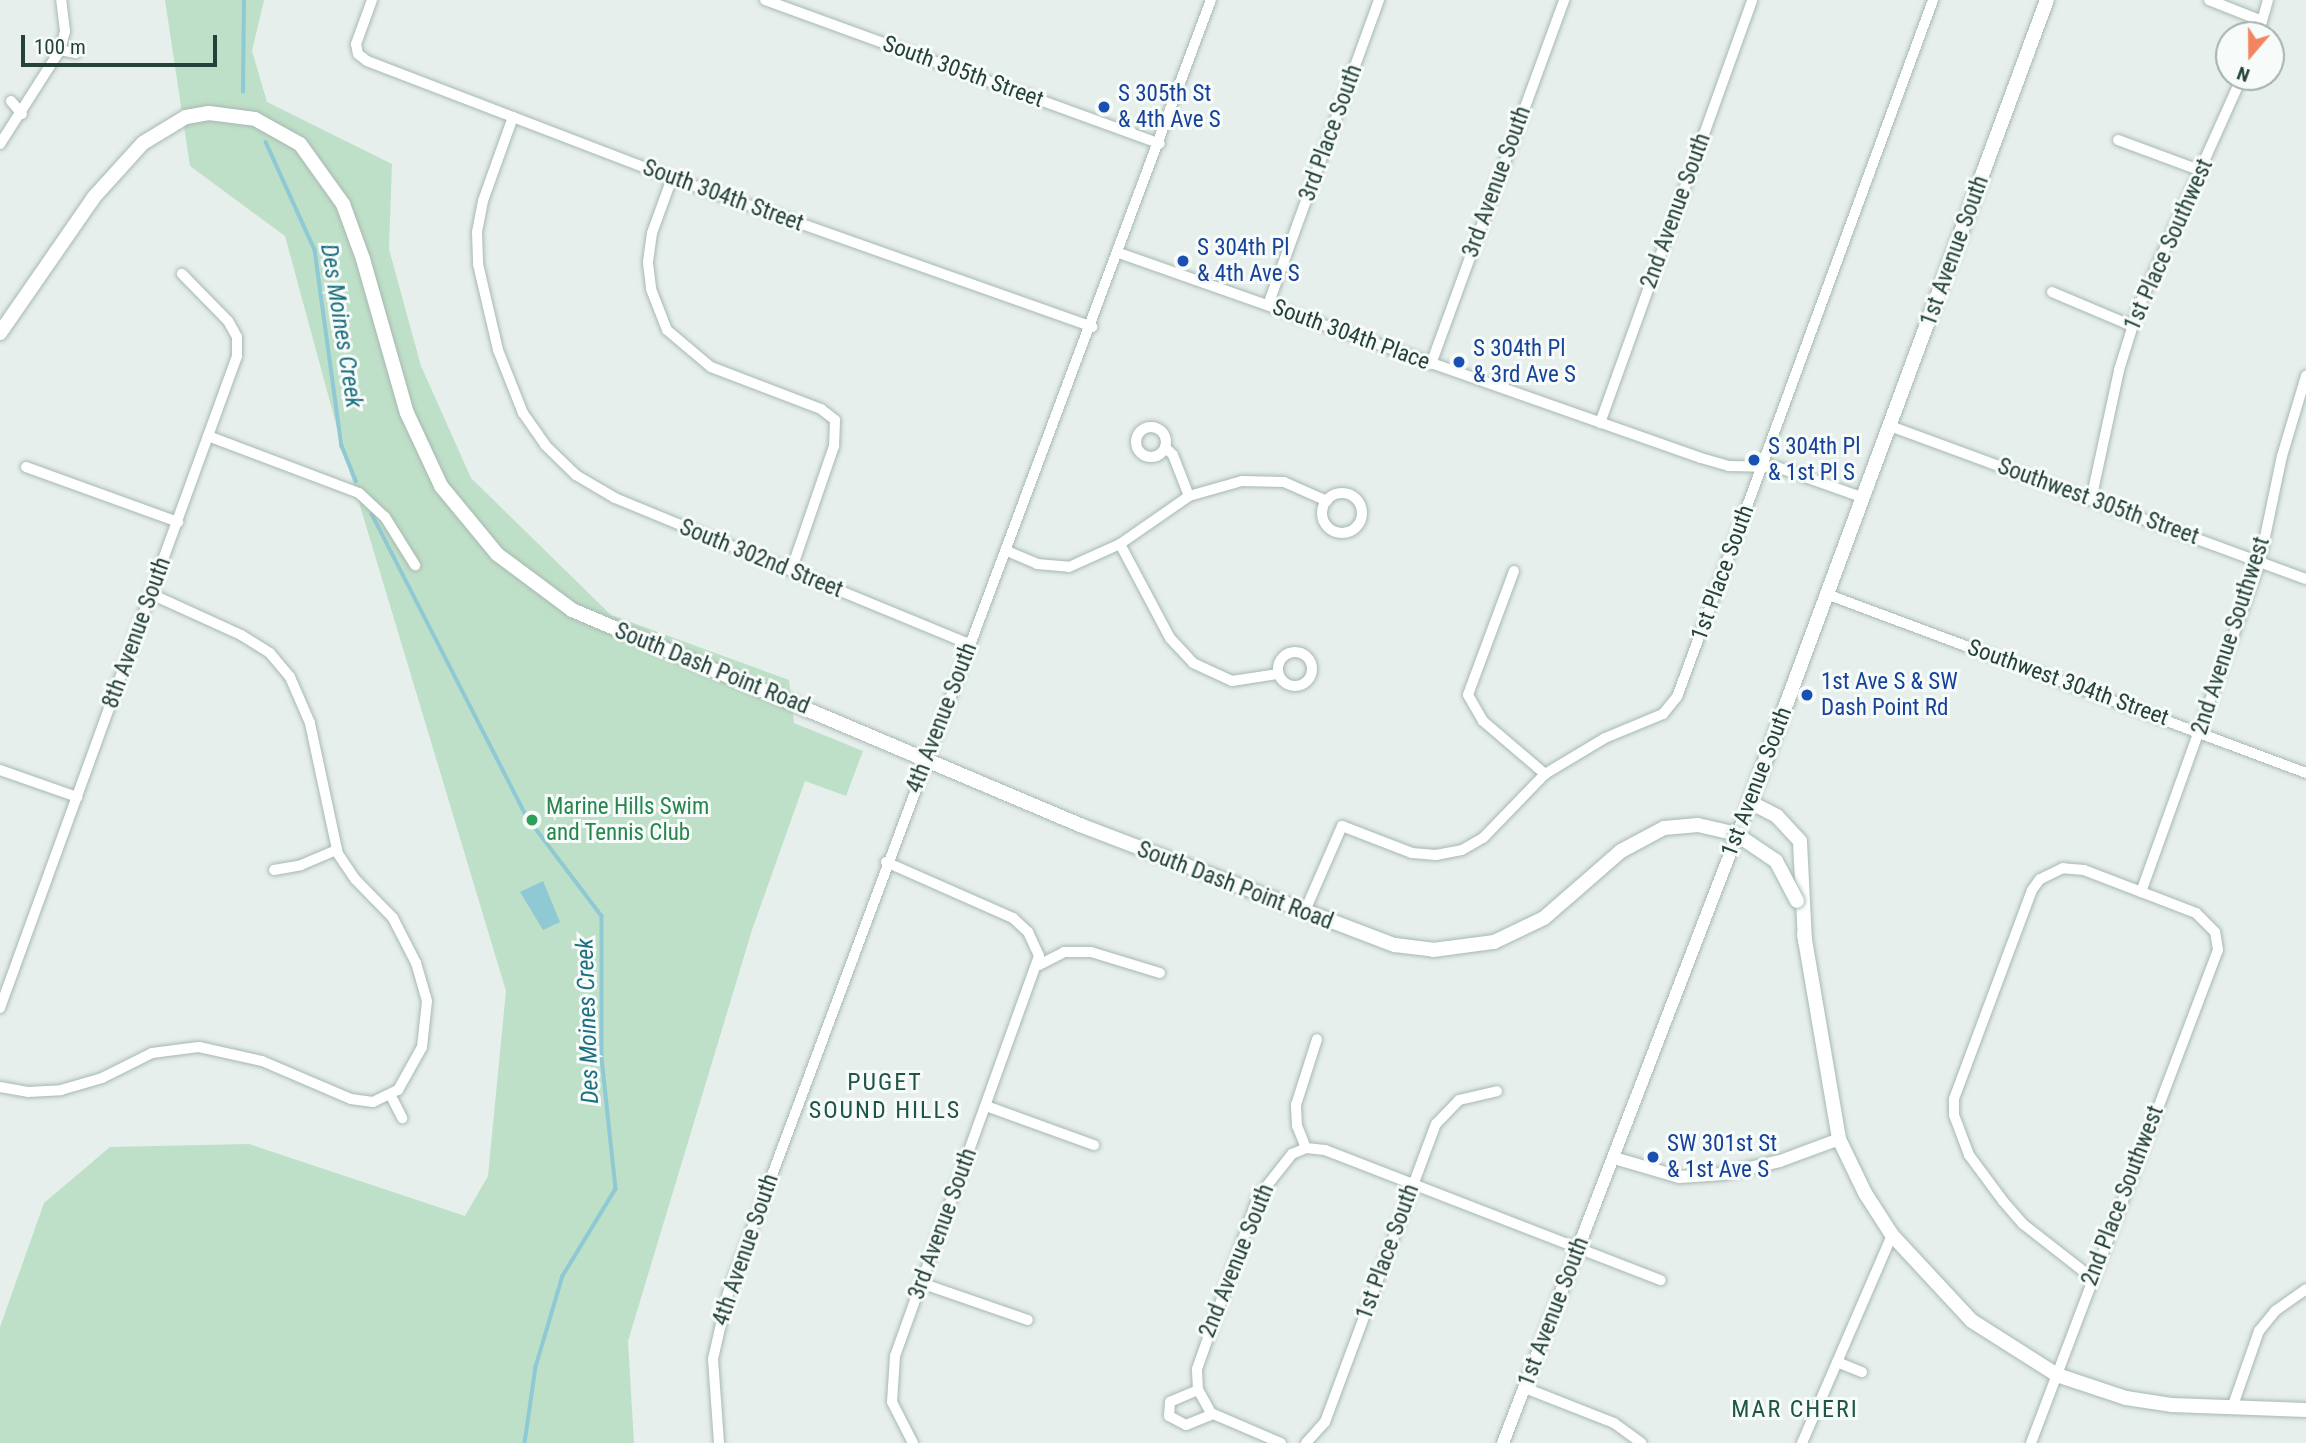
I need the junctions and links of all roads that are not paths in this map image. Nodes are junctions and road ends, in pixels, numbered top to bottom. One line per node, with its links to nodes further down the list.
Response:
1 (61, 0): 13 (street)
2 (372, 0): 18 (street, South 304th Street)
3 (765, 0): 21 (street, South 305th Street)
4 (1211, 0): 21 (street, 4th Avenue South)
5 (1379, 0): 27 (street, 3rd Place South)
6 (1564, 0): 31 (street, 3rd Avenue South)
7 (1752, 0): 33 (street, 2nd Avenue South)
8 (1933, 0): 37 (street, 1st Place South)
9 (2047, 0): 34 (main road, 1st Avenue South)
10 (2209, 0): 12 (street)
11 (2268, 0): 12 (street)
12 (2262, 21)
13 (60, 50): 14 (street); 17 (street)
14 (75, 53)
15 (2236, 91): 22 (street, 1st Place Southwest)
16 (11, 101): 17 (street)
17 (22, 114): 20 (street)
18 (513, 117): 23 (street, South 304th Street); 48 (street, South 302nd Street)
19 (2118, 140): 22 (street)
20 (0, 144)
21 (1160, 144): 24 (street, 4th Avenue South)
22 (2202, 171): 28 (street, 1st Place Southwest)
23 (671, 178): 29 (street, South 304th Street); 48 (street)
24 (1119, 253): 27 (street, South 304th Place); 29 (street, 4th Avenue South)
25 (182, 274): 35 (street, 8th Avenue South)
26 (2052, 292): 28 (street)
27 (1268, 305): 31 (street, South 304th Place)
28 (2132, 326): 41 (street, 1st Place Southwest)
29 (1093, 327): 45 (street, 4th Avenue South)
30 (0, 334): 56 (main road, South Dash Point Road)
31 (1430, 365): 33 (street, South 304th Place)
32 (2306, 376): 46 (street, 2nd Avenue Southwest)
33 (1600, 423): 37 (street, South 304th Place)
34 (1890, 426): 40 (main road, 1st Avenue South); 41 (street, Southwest 305th Street)
35 (208, 436): 43 (street, 8th Avenue South); 47 (street)
36 (1165, 447): 39 (street)
37 (1763, 465): 40 (street, South 304th Place); 59 (street, 1st Place South)
38 (26, 467): 43 (street)
39 (1189, 495): 42 (street); 44 (street)
40 (1864, 498): 52 (main road, 1st Avenue South)
41 (2091, 500): 46 (street, Southwest 305th Street)
42 (1327, 501)
43 (178, 522): 51 (street, 8th Avenue South)
44 (1120, 544): 45 (street); 54 (street)
45 (1007, 551): 53 (street, 4th Avenue South)
46 (2260, 561): 50 (street, Southwest 305th Street); 55 (street, 2nd Avenue Southwest)
47 (415, 565)
48 (791, 571): 53 (street, South 302nd Street)
49 (1514, 571): 59 (street)
50 (2306, 579)
51 (151, 594): 60 (street, 8th Avenue South); 62 (street)
52 (1829, 595): 55 (street, Southwest 304th Street); 61 (main road, 1st Avenue South)
53 (970, 645): 56 (street, 4th Avenue South)
54 (1278, 674)
55 (2199, 732): 58 (street, Southwest 304th Street); 65 (street, 2nd Avenue Southwest)
56 (927, 758): 63 (street, 4th Avenue South); 66 (main road, South Dash Point Road)
57 (0, 770): 60 (street)
58 (2306, 773)
59 (1545, 774): 66 (street, 1st Place South)
60 (77, 797): 70 (street, 8th Avenue South)
61 (1750, 802): 67 (main road); 80 (street, 1st Avenue South)
62 (337, 850): 64 (street); 74 (street)
63 (886, 862): 68 (street); 97 (street, 4th Avenue South)
64 (274, 870)
65 (2141, 892): 84 (street, 2nd Place Southwest); 84 (street)
66 (1304, 913): 67 (main road, South Dash Point Road, bridge)
67 (1805, 941): 77 (main road)
68 (1039, 965): 69 (street); 75 (street, 3rd Avenue South)
69 (1160, 973)
70 (0, 1008)
71 (1317, 1039): 79 (street)
72 (0, 1087): 74 (street)
73 (1497, 1091): 81 (street, 1st Place South)
74 (391, 1096): 76 (street)
75 (986, 1105): 78 (street); 86 (street, 3rd Avenue South)
76 (402, 1118)
77 (1839, 1139): 80 (street); 82 (main road)
78 (1094, 1145)
79 (1306, 1148): 81 (street); 93 (street, 2nd Avenue South)
80 (1614, 1158): 83 (street, 1st Avenue South)
81 (1414, 1183): 83 (street); 100 (street, 1st Place South)
82 (1892, 1235): 89 (street); 91 (main road)
83 (1579, 1248): 85 (street); 92 (street, 1st Avenue South)
84 (2092, 1278): 91 (street, 2nd Place Southwest)
85 (1661, 1280)
86 (921, 1283): 88 (street); 98 (street, 3rd Avenue South)
87 (2306, 1289): 94 (street)
88 (1028, 1320)
89 (1837, 1362): 90 (street); 103 (street)
90 (1862, 1372)
91 (2057, 1375): 94 (main road); 104 (street, 2nd Place Southwest)
92 (1525, 1388): 101 (street, 1st Avenue South); 102 (street)
93 (1200, 1395): 96 (street); 96 (street)
94 (2232, 1408): 95 (main road)
95 (2306, 1410)
96 (1213, 1414): 99 (street)
97 (719, 1443)
98 (913, 1443)
99 (1281, 1443)
100 (1306, 1443)
101 (1503, 1443)
102 (1642, 1443)
103 (1802, 1443)
104 (2031, 1443)

